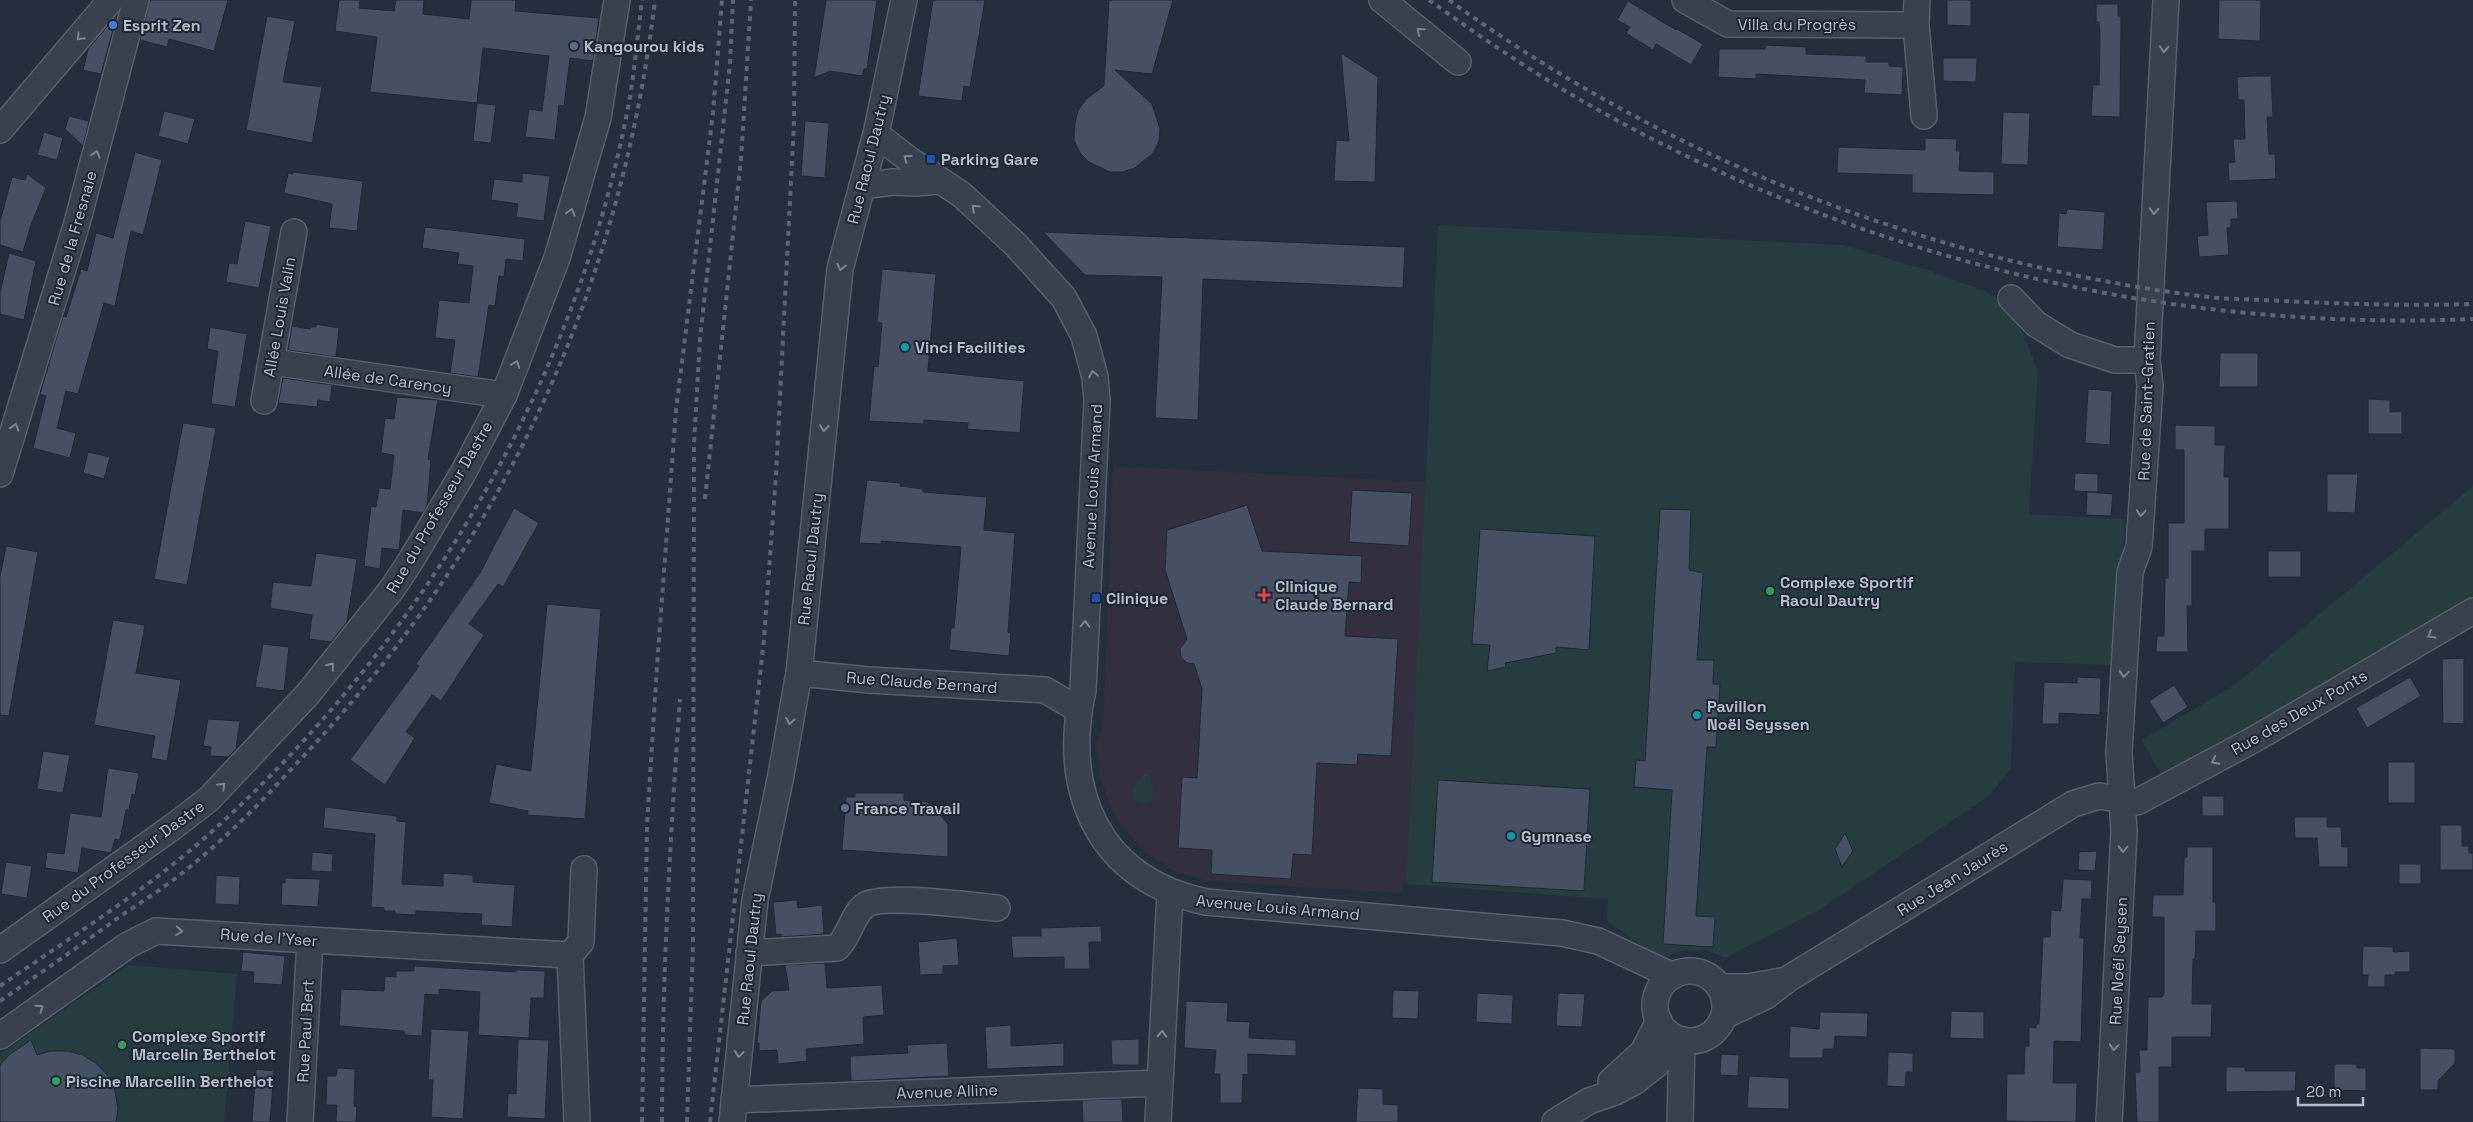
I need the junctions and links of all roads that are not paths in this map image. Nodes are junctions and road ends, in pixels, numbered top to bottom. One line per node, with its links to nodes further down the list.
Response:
1 (112, 0): 12 (street, one-way to 12)
2 (136, 0): 22 (street, Rue de la Fresnaie, one-way to 2)
3 (617, 0): 20 (street, Rue du Professeur Dastre, one-way to 3)
4 (904, 0): 13 (street, Rue Raoul Dautry)
5 (1382, 0): 10 (street, one-way to 5)
6 (1685, 0): 9 (street, Villa du Progrès)
7 (1916, 0): 9 (street)
8 (2166, 0): 18 (street, Rue de Saint-Gratien, one-way to 18)
9 (1916, 25): 11 (street)
10 (1458, 62)
11 (1924, 116)
12 (0, 130)
13 (876, 134): 14 (street, Avenue Louis Armand, one-way to 13); 15 (street, Rue Raoul Dautry)
14 (939, 181): 15 (street); 24 (street, Avenue Louis Armand, one-way to 14)
15 (862, 186): 25 (street, Rue Raoul Dautry, one-way to 25)
16 (294, 232): 19 (street, Allée Louis Valin)
17 (2011, 298): 18 (street)
18 (2147, 360): 28 (street, Rue de Saint-Gratien, one-way to 28)
19 (272, 362): 20 (street, Allée de Carency); 21 (street, Allée Louis Valin)
20 (504, 395): 33 (street, Rue du Professeur Dastre, one-way to 20)
21 (264, 401)
22 (0, 474)
23 (2473, 611): 28 (street, Rue des Deux Ponts, one-way to 28)
24 (1084, 665): 26 (street); 27 (street, Avenue Louis Armand)
25 (799, 673): 26 (street, Rue Claude Bernard); 34 (street, Rue Raoul Dautry, one-way to 34)
26 (1045, 690): 27 (street, Rue Claude Bernard)
27 (1079, 710): 30 (street, Avenue Louis Armand)
28 (2122, 801): 36 (street, Rue Jean Jaurès); 53 (street, Rue Noël Seysen, one-way to 53)
29 (584, 869): 35 (street)
30 (1170, 893): 37 (street, Avenue Louis Armand); 44 (street, one-way to 30)
31 (998, 908): 34 (street)
32 (310, 940): 35 (street, Rue de l'Yser); 41 (street, Rue de l'Yser, one-way to 32); 48 (street, Rue Paul Bert)
33 (0, 950)
34 (749, 953): 47 (street, Rue Raoul Dautry, one-way to 47)
35 (570, 954): 49 (street)
36 (1788, 979): 38 (street, Rue Jean Jaurès); 39 (street, Rue Jean Jaurès)
37 (1665, 985): 38 (street); 40 (street)
38 (1720, 987): 39 (street)
39 (1724, 1016): 42 (street)
40 (1659, 1021): 42 (street); 46 (street)
41 (0, 1036)
42 (1680, 1039): 43 (street); 45 (street)
43 (1634, 1082): 45 (street); 46 (street)
44 (1159, 1083): 47 (street, Avenue Alline); 50 (street)
45 (1680, 1095): 52 (street)
46 (1589, 1101): 51 (street)
47 (733, 1111)
48 (300, 1122)
49 (577, 1122)
50 (1158, 1122)
51 (1555, 1122)
52 (1680, 1122)
53 (2109, 1122)

